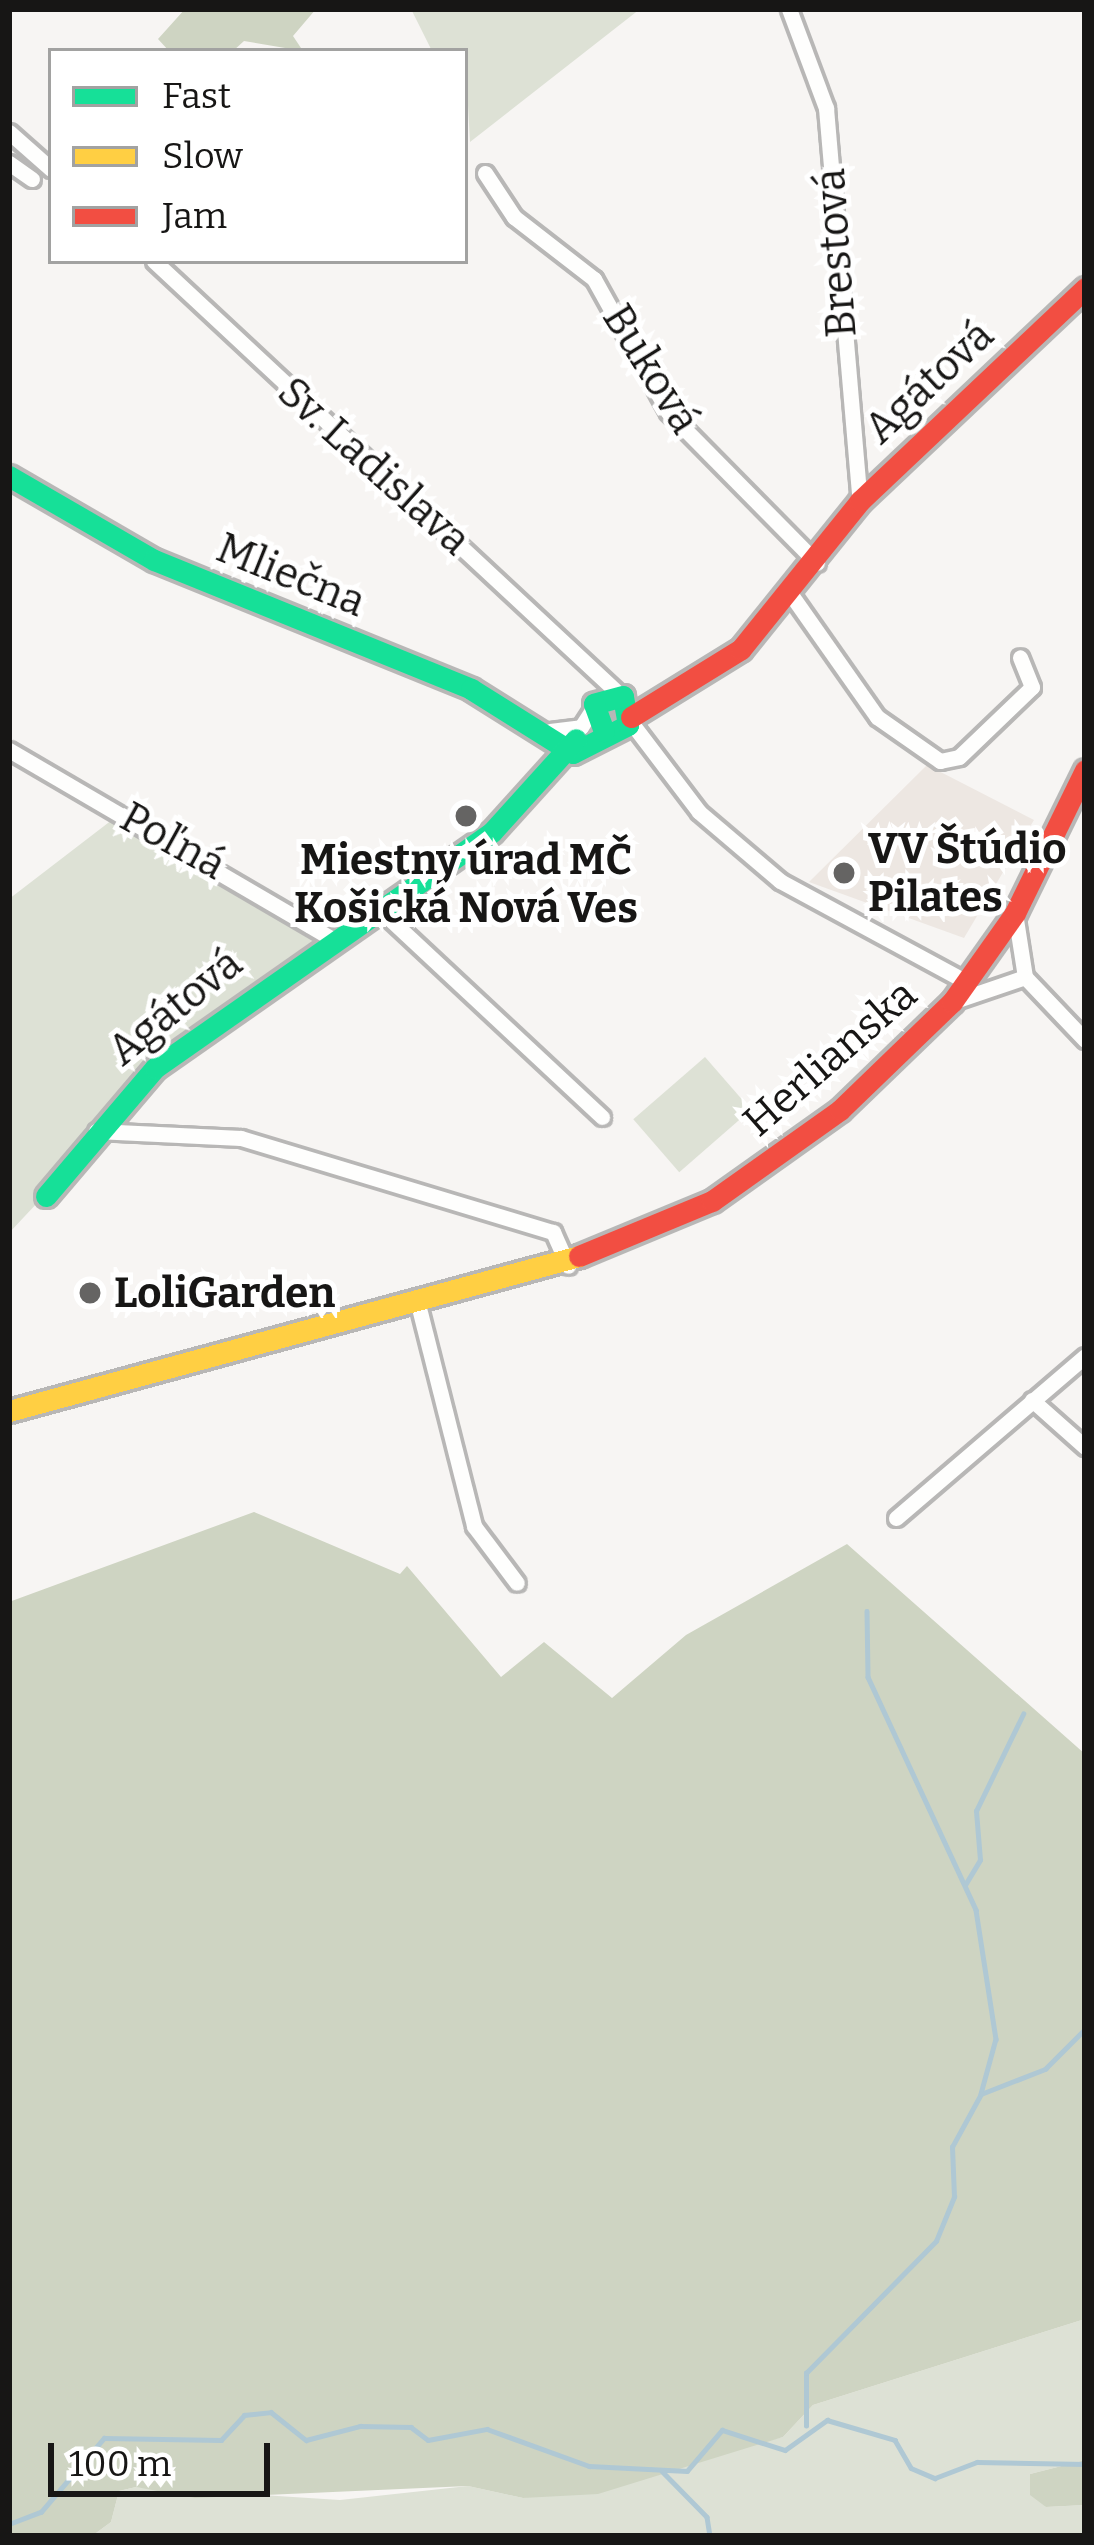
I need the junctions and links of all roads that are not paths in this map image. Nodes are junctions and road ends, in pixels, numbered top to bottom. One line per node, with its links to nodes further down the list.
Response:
1 (789, 9): 10 (street, Brestová)
2 (9, 132): 4 (street)
3 (9, 163): 6 (street)
4 (48, 166)
5 (485, 173): 11 (street, Buková)
6 (32, 178)
7 (157, 264): 14 (street, Sv. Ladislava)
8 (1085, 288): 10 (street, Agátová)
9 (9, 476): 15 (street, Mliečna)
10 (860, 501): 11 (street, Agátová)
11 (819, 565): 12 (street, Agátová)
12 (792, 596): 13 (street); 14 (street, Agátová)
13 (1020, 657)
14 (615, 713): 15 (street); 17 (street, Agátová); 23 (street, Sv. Ladislava)
15 (550, 731): 17 (street)
16 (9, 750): 21 (street, Poľná)
17 (573, 753): 19 (street, Agátová)
18 (1085, 770): 20 (street, Herlianska)
19 (379, 909): 21 (street, Agátová); 26 (street)
20 (1015, 914): 22 (street); 23 (street, Herlianska)
21 (333, 939): 27 (street, Agátová)
22 (1025, 977): 24 (street); 25 (street)
23 (967, 982): 24 (street, Herlianska)
24 (952, 1002): 29 (street, Herlianska)
25 (1085, 1040)
26 (602, 1117)
27 (96, 1131): 28 (street, Agátová); 29 (street)
28 (46, 1196)
29 (568, 1266): 30 (street, Herlianska)
30 (419, 1308): 33 (street, Herlianska); 36 (street)
31 (1085, 1356): 32 (street)
32 (1032, 1400): 34 (street); 35 (street)
33 (9, 1411)
34 (1085, 1447)
35 (896, 1518)
36 (517, 1583)

